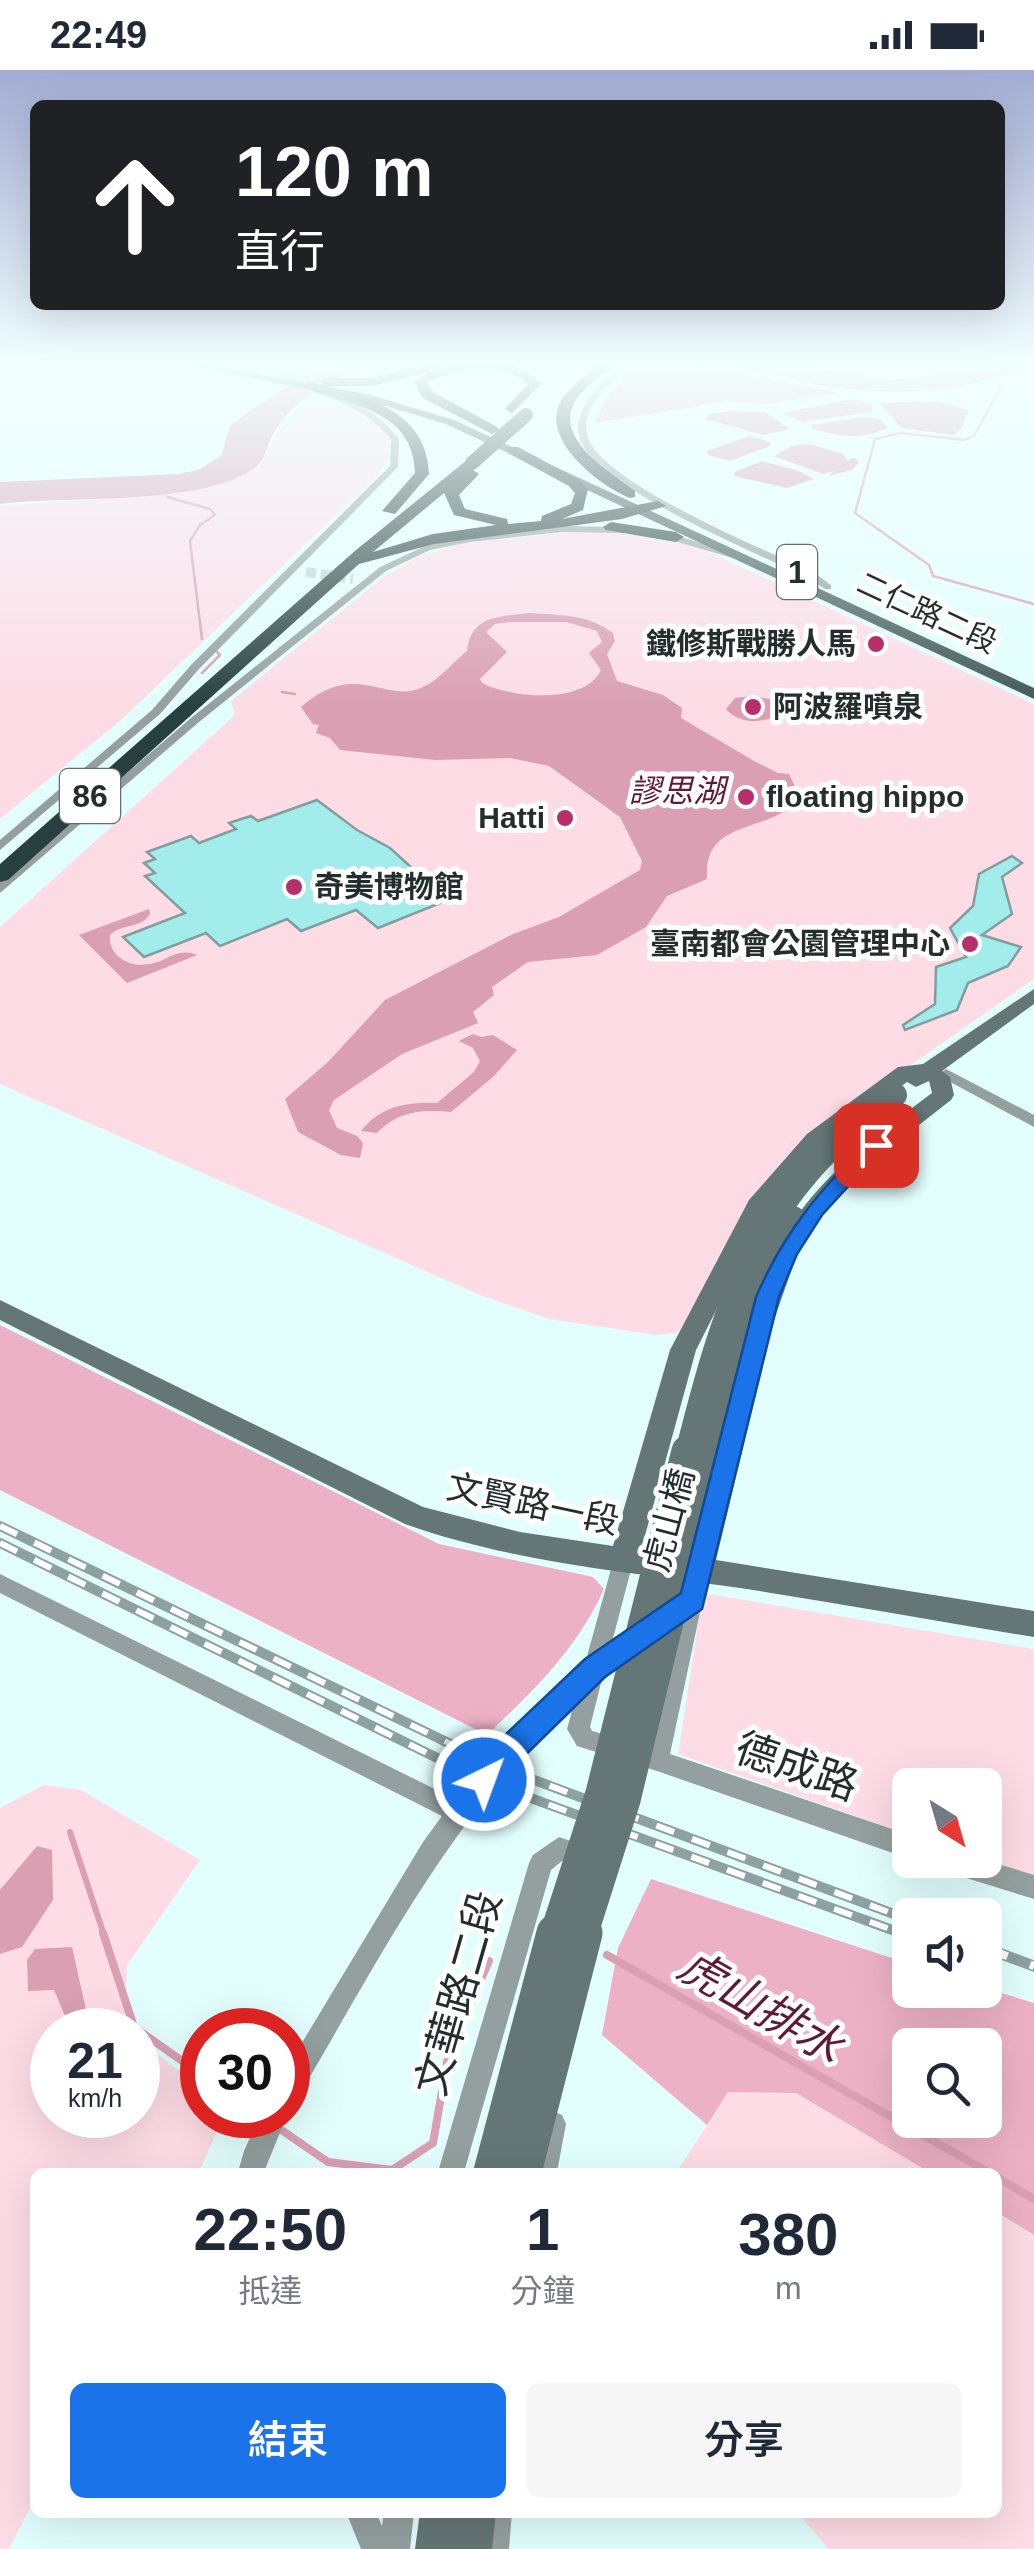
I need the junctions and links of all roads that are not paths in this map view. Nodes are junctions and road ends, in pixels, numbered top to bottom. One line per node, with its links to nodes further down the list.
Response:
1 (385, 476): 18 (street)
2 (421, 476): 14 (highway)
3 (445, 476): 14 (highway)
4 (450, 476): 23 (highway, 86)
5 (451, 476): 24 (highway, 86)
6 (460, 476): 7 (highway)
7 (558, 476)
8 (575, 476): 13 (main road, 二仁路二段 / 1)
9 (591, 476): 12 (main road, 二仁路二段 / 1)
10 (606, 476): 12 (highway)
11 (617, 476): 22 (street)
12 (630, 494): 13 (main road, 二仁路二段 / 1)
13 (652, 508): 15 (highway); 17 (main road, 二仁路二段 / 1); 22 (main road, 二仁路二段 / 1)
14 (388, 513): 23 (highway)
15 (548, 528): 16 (highway); 24 (highway)
16 (676, 537): 17 (street); 21 (street)
17 (756, 562): 27 (main road, 二仁路二段 / 1)
18 (291, 570): 19 (street); 26 (street)
19 (306, 572)
20 (353, 579): 21 (street)
21 (367, 581): 26 (street)
22 (828, 587): 25 (main road, 二仁路二段 / 1)
23 (298, 598): 26 (highway, 86)
24 (272, 635): 26 (highway, 86)
25 (1034, 682)
26 (209, 684): 28 (highway, 86); 28 (street)
27 (1034, 694)
28 (174, 716): 29 (street); 30 (highway, 86); 31 (highway, 86); 32 (street)
29 (0, 846)
30 (0, 858)
31 (0, 874)
32 (0, 889)
33 (1034, 995): 35 (street)
34 (1034, 1012): 35 (street)
35 (938, 1074): 36 (street); 37 (street); 39 (street); 40 (street)
36 (902, 1099): 54 (street, 虎山橋, bridge); 55 (street, 虎山橋, bridge)
37 (1034, 1122)
38 (0, 1309): 39 (street, 文賢路一段)
39 (623, 1562): 40 (street, 文賢路一段); 44 (street)
40 (699, 1570): 42 (street); 43 (street, 文賢路一段)
41 (0, 1583): 46 (street)
42 (692, 1600): 44 (street, 文華路二段); 45 (street)
43 (1034, 1624)
44 (595, 1668): 45 (street); 46 (street, 文華路二段)
45 (657, 1760): 47 (street, 德成路)
46 (458, 1812): 50 (street, 文華路二段)
47 (892, 1841)
48 (1002, 1877): 49 (street)
49 (1034, 1887)
50 (310, 2054)
51 (264, 2138): 52 (street)
52 (254, 2162)
53 (452, 2168): 56 (street, 文華路二段)
54 (494, 2168)
55 (523, 2168)
56 (545, 2168)
57 (364, 2518): 62 (street)
58 (398, 2518): 63 (street)
59 (441, 2518): 64 (street)
60 (473, 2518): 65 (street)
61 (497, 2518): 66 (street)
62 (376, 2549)
63 (395, 2549)
64 (438, 2549)
65 (470, 2549)
66 (494, 2549)

